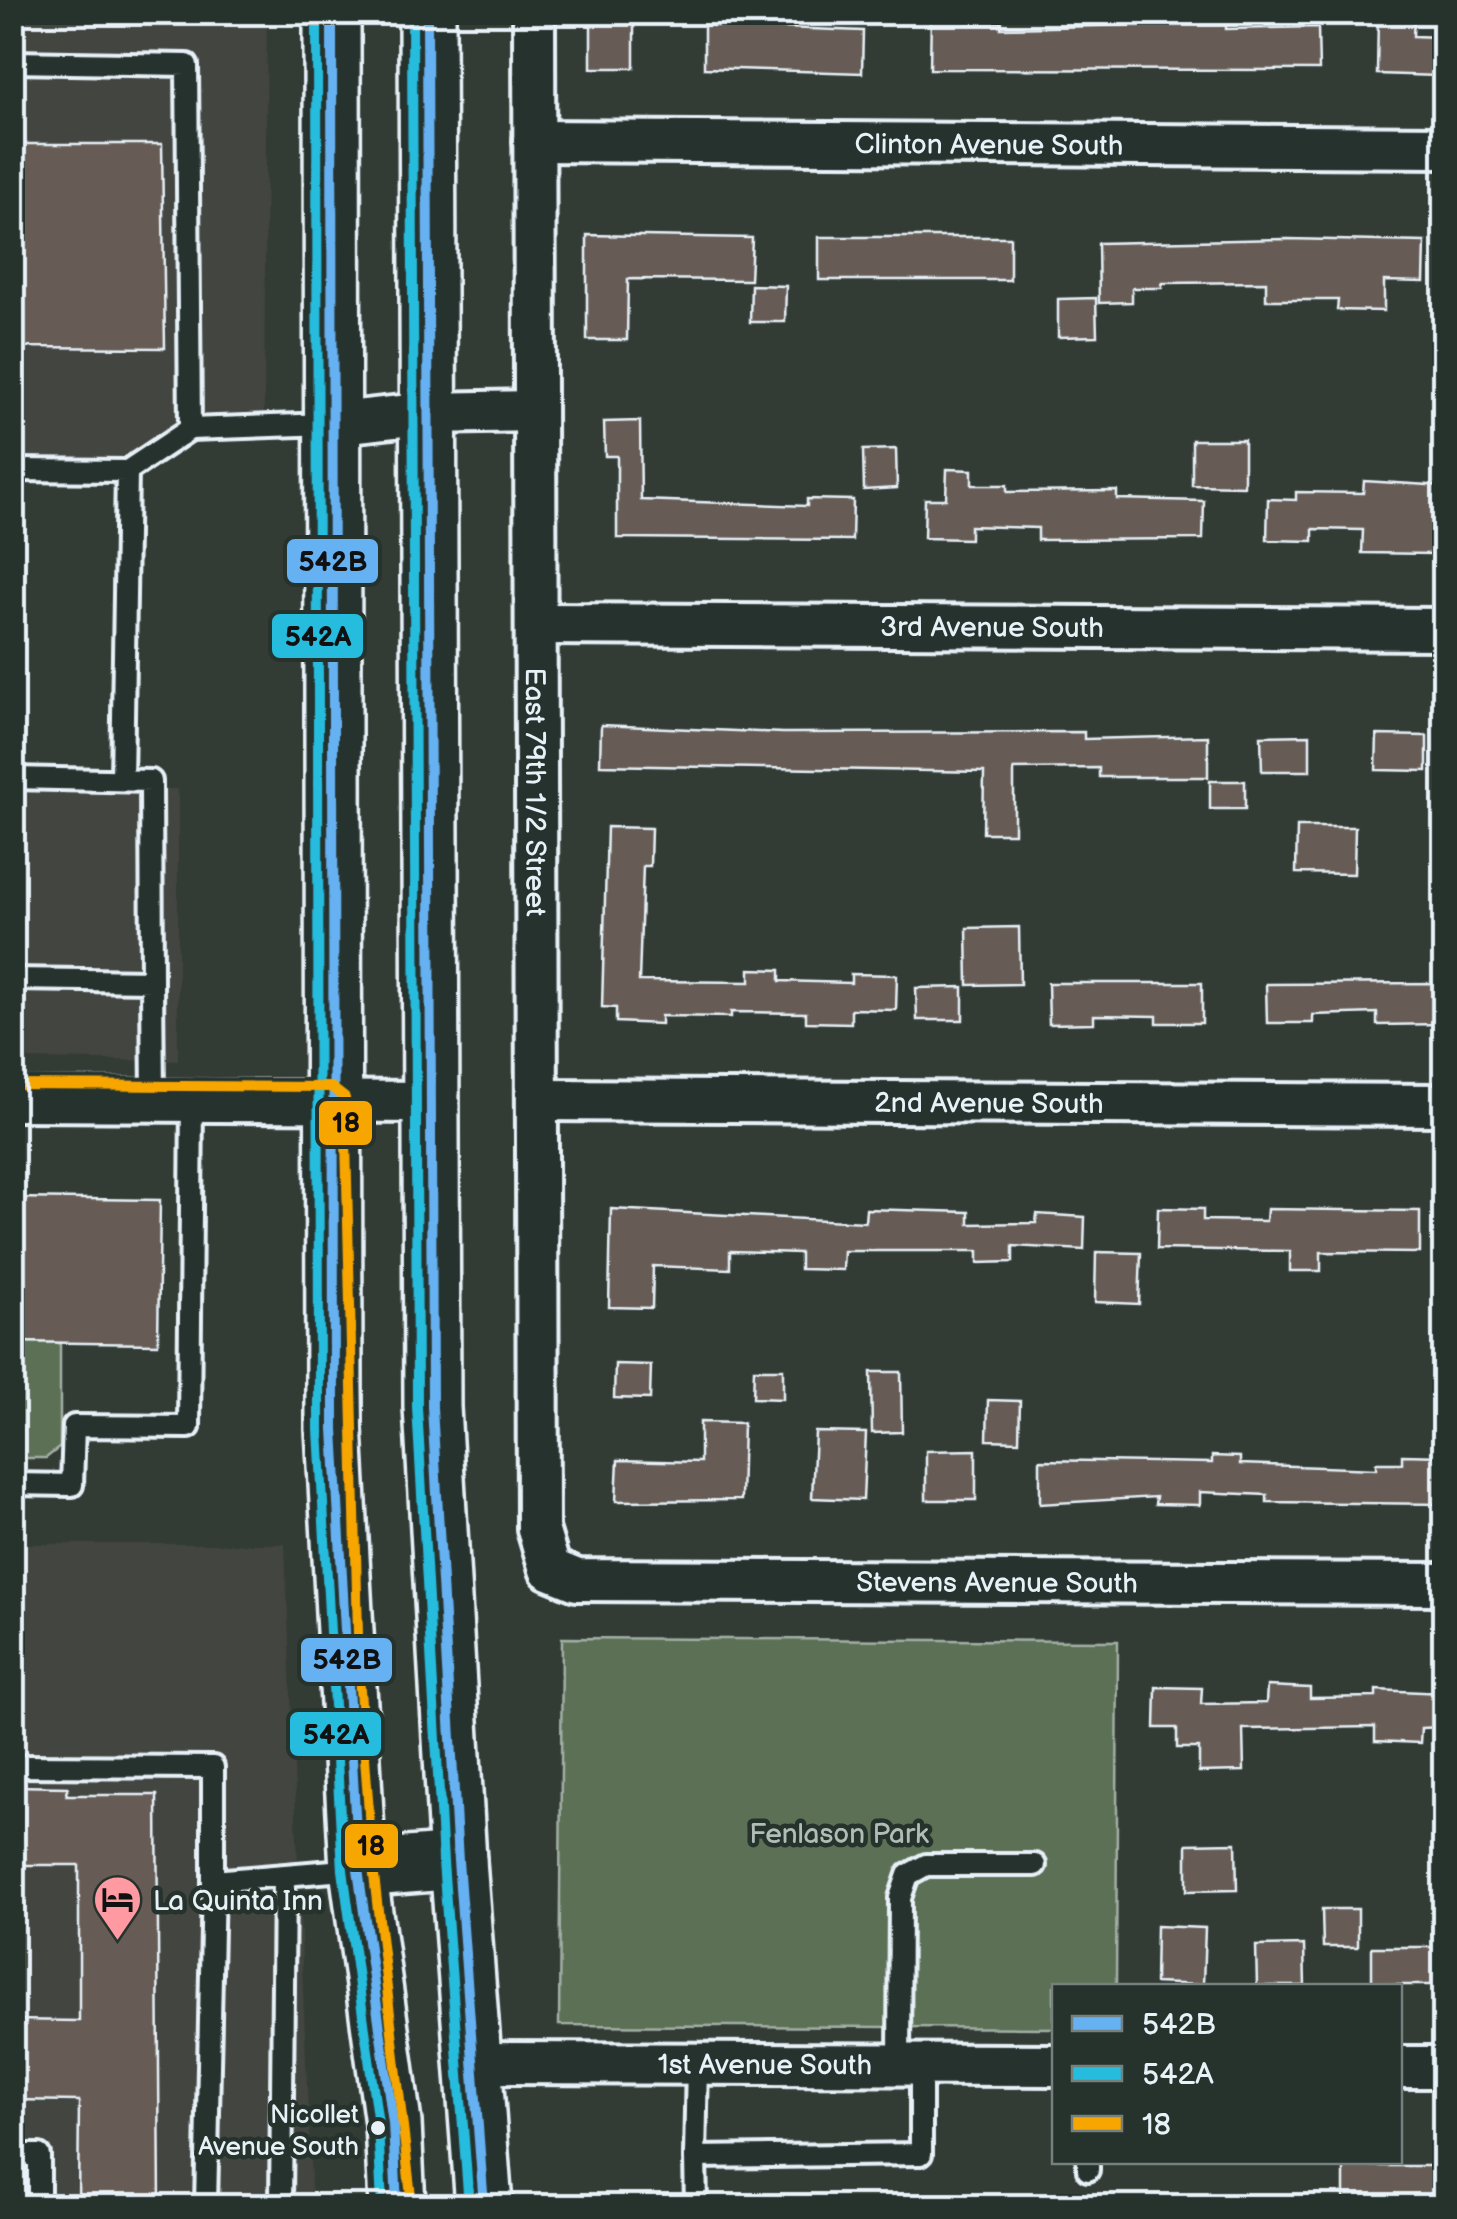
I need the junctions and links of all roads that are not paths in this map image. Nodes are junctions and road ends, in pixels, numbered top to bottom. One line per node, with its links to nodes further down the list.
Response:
1 (332, 12): 9 (main road)
2 (427, 12): 8 (main road)
3 (534, 12): 5 (street, East 79th 1/2 Street)
4 (12, 62): 10 (lane)
5 (534, 141): 6 (street, Clinton Avenue South); 7 (street, East 79th 1/2 Street)
6 (1444, 147)
7 (534, 411): 8 (street); 13 (street, East 79th 1/2 Street)
8 (429, 413): 9 (street); 23 (main road)
9 (330, 424): 10 (lane); 22 (main road)
10 (190, 430): 12 (lane)
11 (12, 470): 12 (lane)
12 (127, 471): 16 (lane)
13 (537, 624): 14 (street, 3rd Avenue South); 20 (street, East 79th 1/2 Street)
14 (1444, 628)
15 (12, 778): 16 (lane)
16 (122, 780): 18 (lane)
17 (12, 979): 18 (lane)
18 (152, 982): 21 (lane)
19 (12, 1100): 21 (street)
20 (537, 1100): 24 (street, 2nd Avenue South); 26 (street, East 79th 1/2 Street)
21 (172, 1101): 22 (street); 25 (lane)
22 (331, 1102): 23 (street); 31 (main road)
23 (433, 1102): 29 (main road)
24 (1444, 1105)
25 (12, 1484)
26 (550, 1568): 27 (street, Stevens Avenue South)
27 (1444, 1584)
28 (12, 1766): 33 (lane)
29 (458, 1861): 31 (main road); 34 (main road)
30 (1034, 1866): 36 (lane)
31 (358, 1869): 32 (lane); 45 (main road)
32 (284, 1876): 33 (lane); 44 (lane)
33 (213, 1881): 43 (lane)
34 (474, 2063): 35 (street, 1st Avenue South); 46 (main road)
35 (696, 2064): 36 (street, 1st Avenue South); 41 (lane)
36 (910, 2064): 37 (street, 1st Avenue South); 41 (lane)
37 (1052, 2065)
38 (1402, 2067): 39 (street)
39 (1444, 2067)
40 (12, 2155): 42 (lane)
41 (696, 2157): 47 (lane)
42 (39, 2206)
43 (206, 2206)
44 (281, 2206)
45 (397, 2206)
46 (484, 2206)
47 (696, 2206)

